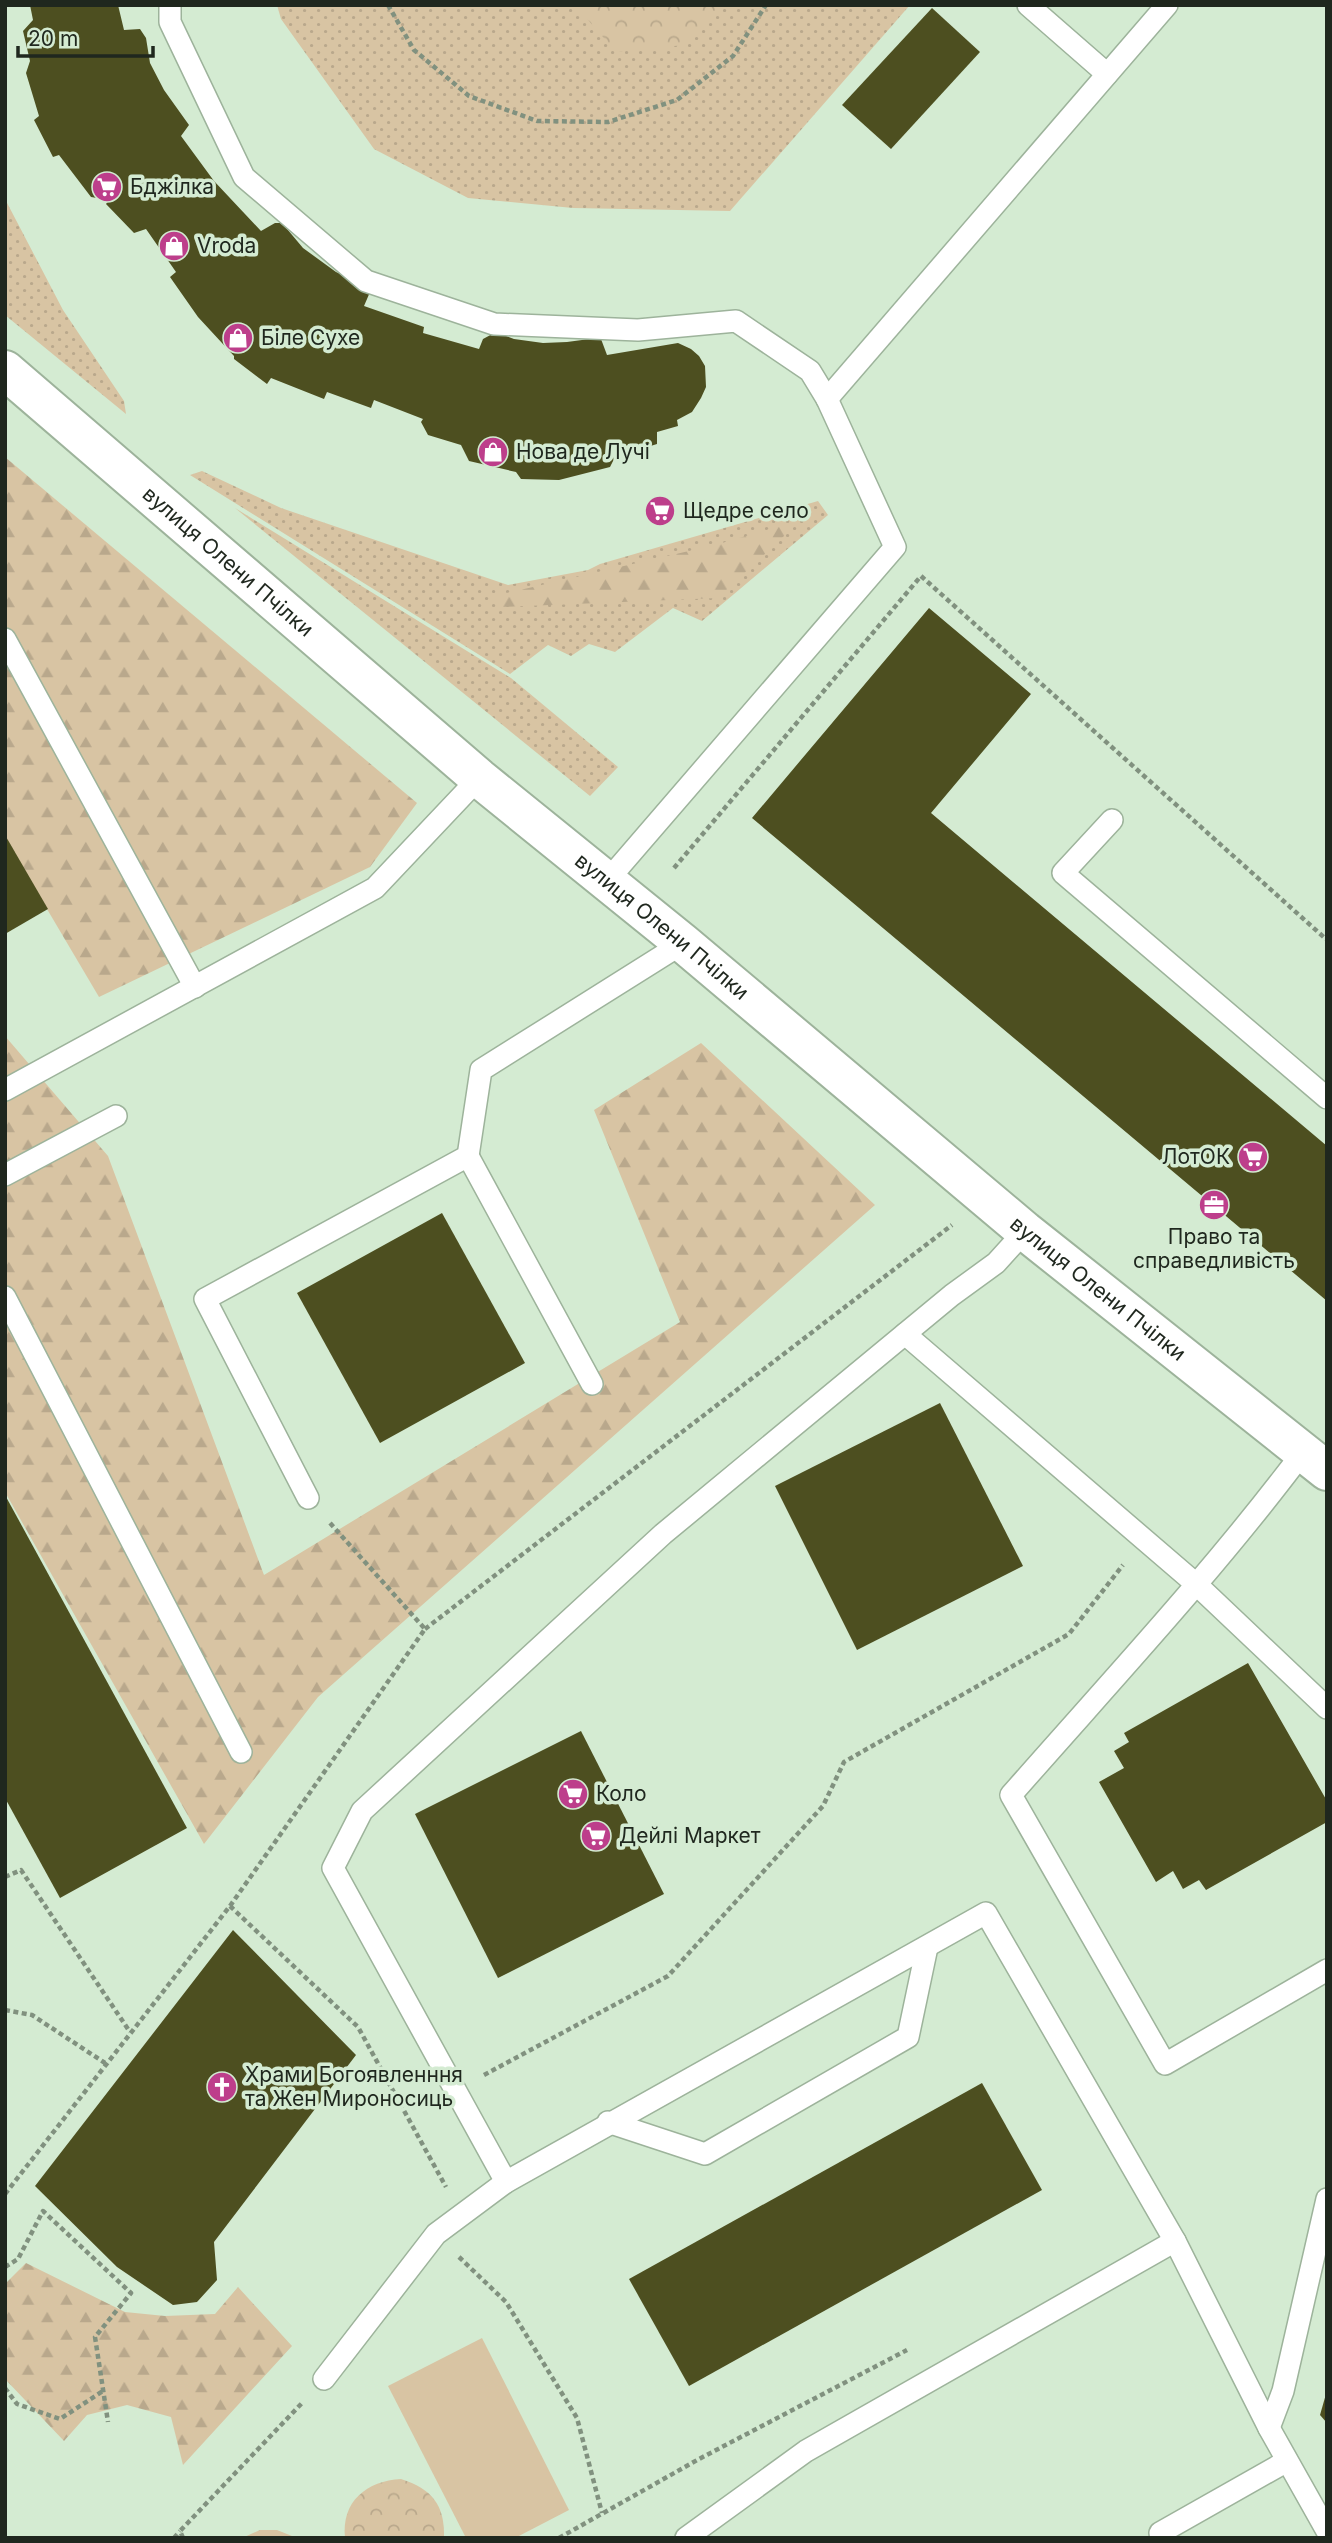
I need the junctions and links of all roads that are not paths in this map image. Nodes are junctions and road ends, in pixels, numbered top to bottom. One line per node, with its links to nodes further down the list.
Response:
1 (170, 5): 6 (lane)
2 (1028, 5): 4 (lane)
3 (1167, 5): 4 (lane)
4 (1107, 74): 6 (lane)
5 (5, 370): 8 (street, вулиця Олени Пчілки)
6 (827, 399): 10 (lane)
7 (5, 639): 12 (lane)
8 (480, 778): 10 (street, вулиця Олени Пчілки); 12 (lane)
9 (1112, 820): 14 (lane)
10 (607, 881): 11 (street, вулиця Олени Пчілки)
11 (683, 943): 16 (lane); 18 (street, вулиця Олени Пчілки)
12 (195, 987): 13 (lane)
13 (5, 1090)
14 (1327, 1098)
15 (116, 1116): 17 (lane)
16 (468, 1156): 21 (lane); 23 (lane)
17 (5, 1175)
18 (1025, 1231): 20 (lane); 22 (street, вулиця Олени Пчілки)
19 (5, 1297): 26 (lane)
20 (905, 1334): 24 (lane); 30 (lane)
21 (592, 1384)
22 (1315, 1462): 24 (lane)
23 (308, 1498)
24 (1196, 1584): 25 (lane); 28 (lane)
25 (1327, 1708)
26 (241, 1752)
27 (927, 1947): 29 (lane); 29 (lane); 32 (lane)
28 (1327, 1970)
29 (608, 2123): 30 (lane)
30 (506, 2182): 33 (lane)
31 (1327, 2199): 34 (lane)
32 (1175, 2241): 34 (lane); 38 (lane)
33 (324, 2379)
34 (1269, 2428): 35 (lane)
35 (1287, 2460): 36 (lane); 37 (lane)
36 (1326, 2527)
37 (1160, 2533)
38 (686, 2538)

